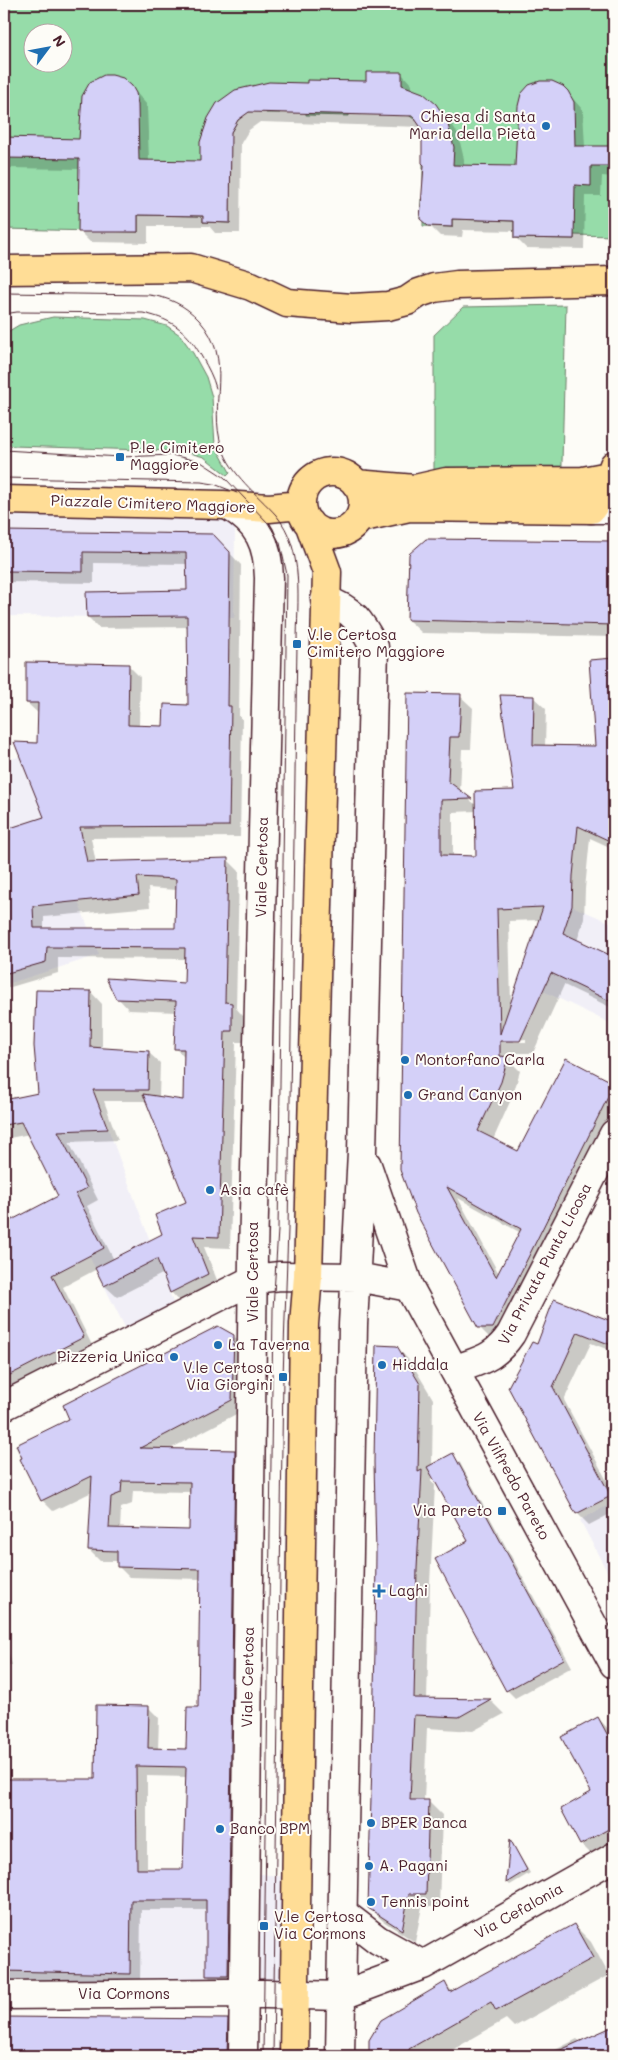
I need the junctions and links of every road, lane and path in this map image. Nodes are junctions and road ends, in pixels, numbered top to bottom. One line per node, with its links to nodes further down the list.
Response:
1 (4, 270): 2 (main road)
2 (614, 281)
3 (612, 470): 4 (main road); 7 (main road)
4 (356, 484): 8 (main road); 9 (main road)
5 (4, 500): 6 (main road, Piazzale Cimitero Maggiore)
6 (229, 506): 8 (main road, Piazzale Cimitero Maggiore); 16 (street, Viale Certosa)
7 (603, 509): 9 (main road)
8 (305, 514): 9 (main road); 10 (main road)
9 (353, 524): 10 (main road)
10 (327, 572): 11 (main road)
11 (325, 600): 13 (street); 14 (main road)
12 (611, 1146): 18 (street, Via Privata Punta Licosa)
13 (362, 1152): 15 (street); 17 (street)
14 (308, 1276): 15 (street); 16 (street); 26 (main road)
15 (357, 1277): 17 (street); 22 (street)
16 (254, 1278): 19 (street); 24 (street, Viale Certosa)
17 (409, 1288): 18 (street, Via Vilfredo Pareto)
18 (454, 1370): 20 (street, Via Vilfredo Pareto)
19 (4, 1406)
20 (614, 1664)
21 (614, 1857): 23 (street, Via Cefalonia)
22 (343, 1913): 23 (street); 27 (street)
23 (423, 1965): 27 (street, Via Cefalonia)
24 (244, 1994): 25 (street, Via Cormons); 26 (street); 28 (street, Viale Certosa)
25 (4, 1995)
26 (294, 1996): 27 (street); 29 (main road)
27 (340, 1996): 30 (street)
28 (243, 2056)
29 (294, 2056)
30 (340, 2056)

